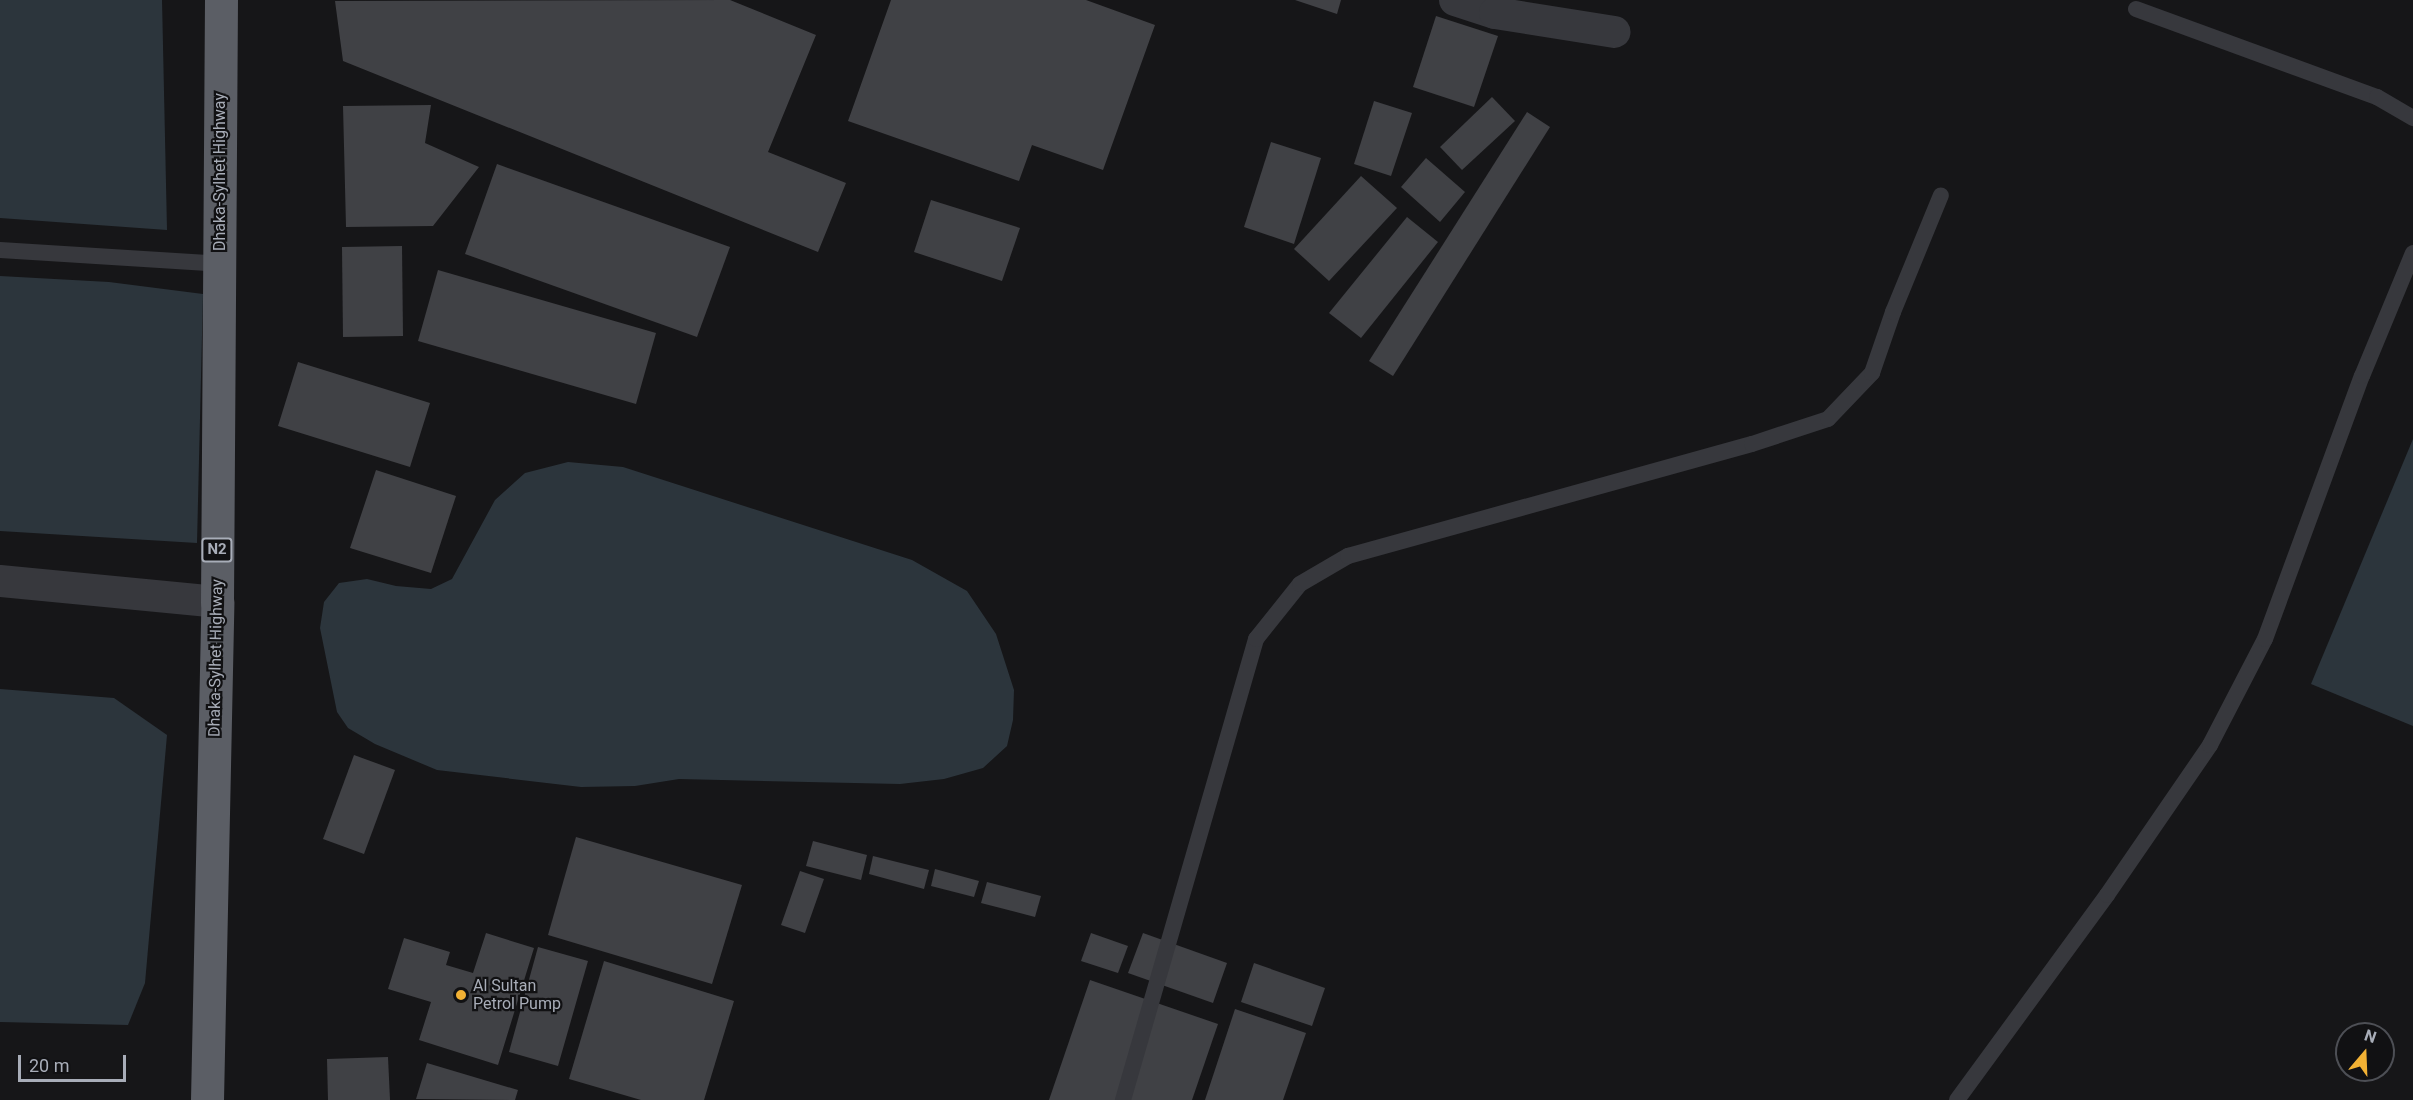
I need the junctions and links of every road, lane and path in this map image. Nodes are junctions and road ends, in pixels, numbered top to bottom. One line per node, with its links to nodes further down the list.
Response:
1 (221, 0): 9 (highway, Dhaka-Sylhet Highway / N2)
2 (1455, 0): 4 (street)
3 (2136, 9): 5 (lane)
4 (1615, 32)
5 (2413, 118)
6 (1941, 195): 13 (lane)
7 (0, 250): 9 (lane)
8 (2413, 253): 14 (lane)
9 (220, 264): 11 (highway, Dhaka-Sylhet Highway / N2)
10 (0, 581): 11 (street)
11 (217, 602): 12 (highway, Dhaka-Sylhet Highway / N2)
12 (207, 1100)
13 (1123, 1100)
14 (1957, 1100)

